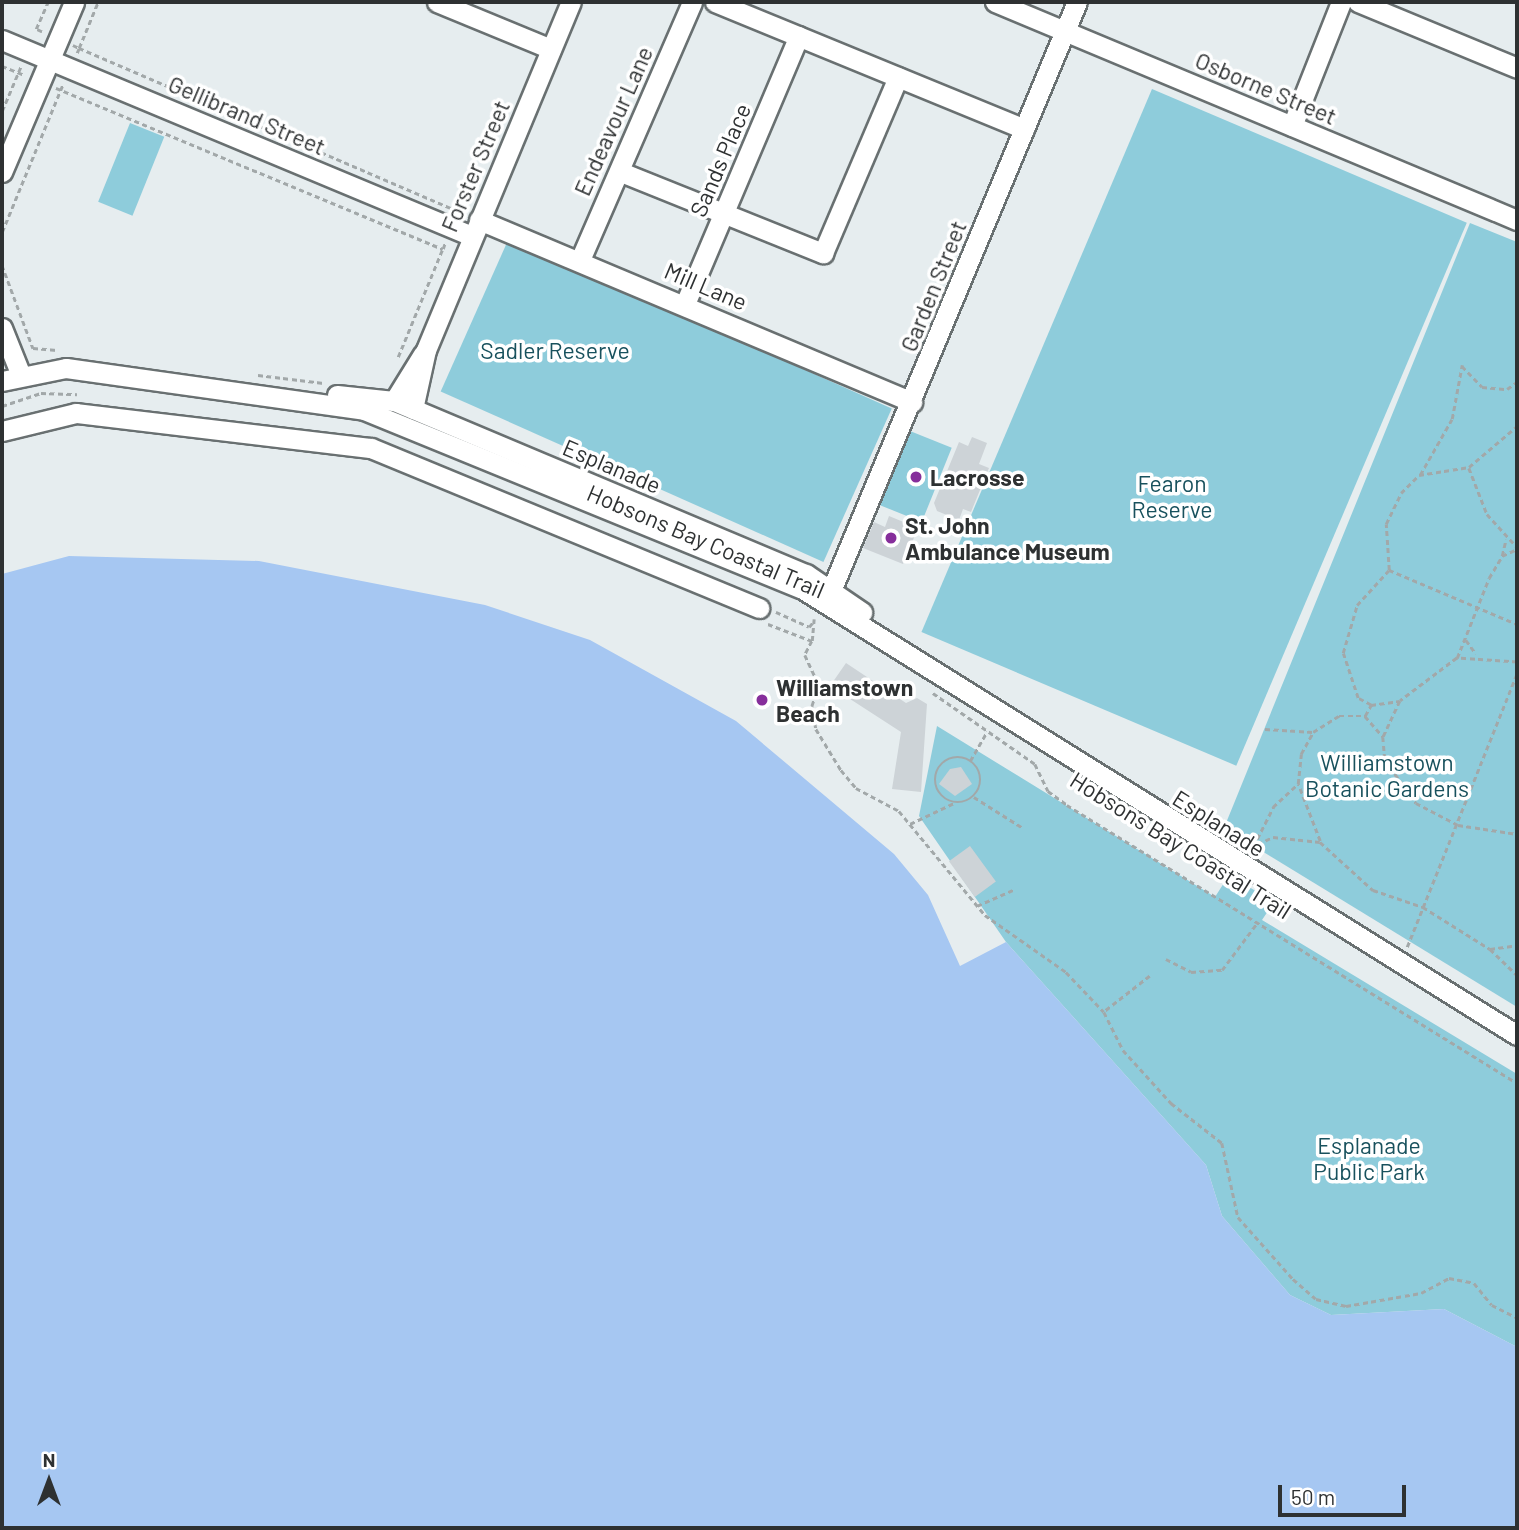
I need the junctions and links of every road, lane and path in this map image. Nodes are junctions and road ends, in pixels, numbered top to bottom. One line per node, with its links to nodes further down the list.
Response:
1 (74, 2): 17 (street)
2 (437, 2): 15 (street)
3 (571, 2): 15 (street, Forster Street)
4 (692, 2): 25 (street, Endeavour Lane)
5 (715, 2): 12 (street)
6 (995, 2): 11 (street, Osborne Street)
7 (1077, 2): 11 (street, Garden Street)
8 (1341, 2): 22 (street)
9 (1358, 2): 19 (street)
10 (36, 29): 16 (path)
11 (1066, 31): 22 (street, Osborne Street); 23 (street, Garden Street)
12 (799, 36): 20 (street); 26 (street, Sands Place)
13 (2, 40): 16 (street, Gellibrand Street)
14 (79, 48): 18 (path)
15 (551, 49): 28 (street, Forster Street)
16 (27, 51): 17 (street, Gellibrand Street); 21 (path)
17 (50, 60): 18 (street, Gellibrand Street); 24 (street)
18 (70, 68): 28 (street, Gellibrand Street); 29 (path)
19 (1517, 68)
20 (898, 76): 23 (street); 26 (street)
21 (2, 111)
22 (1292, 126): 27 (street, Osborne Street)
23 (1024, 129): 42 (street, Garden Street)
24 (2, 172)
25 (621, 172): 26 (street); 31 (street, Endeavour Lane)
26 (724, 214): 33 (street, Sands Place)
27 (1517, 220)
28 (476, 228): 31 (street, Mill Lane); 44 (street, Forster Street)
29 (2, 232)
30 (443, 248): 36 (path)
31 (580, 260): 33 (street, Mill Lane)
32 (2, 265): 35 (path)
33 (685, 304): 42 (street, Mill Lane)
34 (2, 328): 38 (street)
35 (61, 351)
36 (393, 371)
37 (254, 375): 40 (path)
38 (11, 377): 44 (street, Esplanade)
39 (1517, 382): 48 (path)
40 (337, 385)
41 (90, 395): 43 (path)
42 (912, 402): 53 (street, Garden Street)
43 (2, 406)
44 (404, 410): 53 (street, Esplanade)
45 (1517, 426): 47 (path)
46 (2, 431): 55 (street, Hobsons Bay Coastal Trail)
47 (1469, 467): 48 (path); 49 (path)
48 (1419, 475): 52 (path)
49 (1506, 538): 50 (path); 51 (path)
50 (1517, 548): 51 (path)
51 (1502, 556): 54 (path)
52 (1389, 570): 54 (path); 66 (path)
53 (825, 606): 56 (path); 82 (street, Esplanade)
54 (1477, 608): 57 (path); 58 (path)
55 (762, 616): 56 (path); 59 (path)
56 (814, 621): 59 (path)
57 (1517, 624)
58 (1465, 640): 60 (path); 61 (path)
59 (812, 641): 76 (path)
60 (1477, 655): 61 (path); 62 (path)
61 (1457, 658): 65 (path)
62 (1517, 662)
63 (1517, 674): 77 (path)
64 (930, 692): 69 (path, Hobsons Bay Coastal Trail)
65 (1400, 701): 66 (path); 71 (path)
66 (1371, 705): 67 (path)
67 (1365, 716): 70 (path); 71 (path)
68 (1265, 729): 70 (path)
69 (988, 732): 72 (path); 86 (path, Hobsons Bay Coastal Trail)
70 (1313, 732): 73 (path)
71 (1383, 737): 77 (path)
72 (970, 761): 74 (path); 75 (path)
73 (1298, 784): 80 (path); 81 (path)
74 (974, 797): 75 (path); 78 (path)
75 (954, 803): 76 (path)
76 (910, 824): 84 (path)
77 (1458, 825): 79 (path); 85 (path)
78 (1023, 828)
79 (1517, 834)
80 (1256, 841): 81 (path); 82 (path)
81 (1320, 842): 85 (path)
82 (1236, 863): 90 (street, Esplanade)
83 (1015, 889): 84 (path)
84 (977, 906): 93 (path)
85 (1423, 908): 88 (path); 90 (path)
86 (1258, 922): 89 (path); 95 (path, Hobsons Bay Coastal Trail)
87 (1517, 945): 88 (path)
88 (1490, 949): 91 (path)
89 (1166, 959)
90 (1401, 962): 94 (street, Esplanade)
91 (1517, 975)
92 (1150, 976): 93 (path)
93 (1104, 1012): 96 (path)
94 (1517, 1035)
95 (1517, 1083)
96 (1517, 1318)

